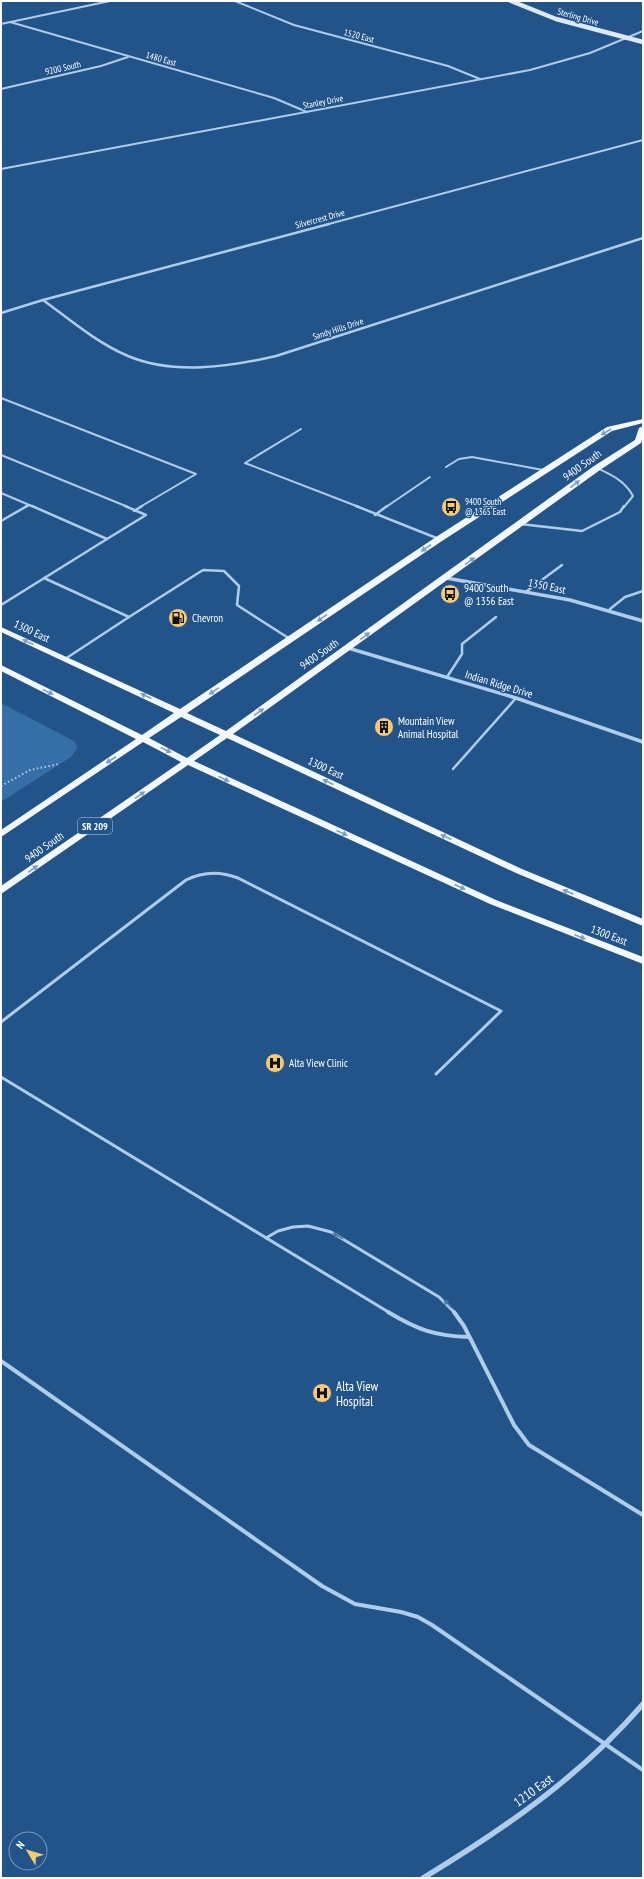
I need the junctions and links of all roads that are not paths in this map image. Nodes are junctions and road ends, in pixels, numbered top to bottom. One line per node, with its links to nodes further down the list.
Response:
1 (110, 1): 4 (street)
2 (235, 1): 10 (street, 1520 East)
3 (511, 1): 7 (street, Sterling Drive)
4 (10, 22): 5 (street); 9 (street, 1480 East)
5 (1, 24)
6 (643, 31): 7 (street, Stanley Drive)
7 (628, 38): 8 (street, Sterling Drive); 10 (street, Stanley Drive)
8 (643, 42)
9 (128, 57): 11 (street, 9200 South); 12 (street, 1480 East)
10 (481, 79): 12 (street, Stanley Drive)
11 (1, 89)
12 (307, 112): 14 (street, Stanley Drive)
13 (643, 140): 16 (street, Silvercrest Drive)
14 (1, 169)
15 (643, 238): 16 (street, Sandy Hills Drive)
16 (43, 300): 17 (street, Silvercrest Drive)
17 (1, 313)
18 (1, 398): 29 (lane)
19 (643, 421): 25 (main road, 9400 South, one-way to 25)
20 (643, 428): 24 (main road, 9400 South / SR 209)
21 (301, 429): 30 (lane)
22 (1, 455): 29 (lane)
23 (446, 467): 25 (lane)
24 (597, 468): 32 (main road, 9400 South / SR 209, one-way to 24); 32 (lane)
25 (545, 471): 34 (main road, 9400 South)
26 (430, 477): 30 (lane)
27 (1, 492): 28 (lane)
28 (30, 505): 31 (lane); 33 (lane)
29 (134, 510): 33 (lane)
30 (375, 514): 34 (lane)
31 (1, 521)
32 (520, 524): 37 (main road, 9400 South / SR 209, one-way to 32)
33 (107, 539): 36 (lane)
34 (439, 539): 46 (main road, 9400 South, one-way to 46)
35 (562, 565): 38 (lane)
36 (44, 578): 40 (lane); 42 (lane)
37 (446, 578): 38 (street, 1350 East); 47 (main road, 9400 South / SR 209, one-way to 37)
38 (527, 591): 41 (street, 1350 East)
39 (643, 591): 41 (lane)
40 (1, 605)
41 (610, 609): 44 (street, 1350 East)
42 (129, 617): 46 (lane); 48 (lane)
43 (496, 617): 50 (lane)
44 (643, 621)
45 (1, 629): 48 (main road, 1300 East, one-way to 45)
46 (291, 639): 52 (main road, 9400 South, one-way to 52)
47 (348, 648): 50 (street, Indian Ridge Drive); 53 (main road, 9400 South / SR 209, one-way to 47)
48 (65, 659): 52 (main road, 1300 East, one-way to 48)
49 (1, 668): 54 (main road, 1300 East, one-way to 54)
50 (447, 677): 51 (street, Indian Ridge Drive)
51 (516, 698): 55 (street, Indian Ridge Drive); 57 (lane)
52 (181, 713): 53 (main road, 1300 East); 54 (main road, 9400 South)
53 (227, 734): 56 (main road, 9400 South / SR 209); 60 (main road, 1300 East, one-way to 53)
54 (143, 739): 56 (main road, 1300 East, one-way to 56); 58 (main road, 9400 South, one-way to 58)
55 (643, 742)
56 (189, 761): 59 (main road, 9400 South / SR 209, one-way to 56); 61 (main road, 1300 East, one-way to 61)
57 (453, 769)
58 (1, 834)
59 (1, 892)
60 (643, 923)
61 (643, 961)
62 (1, 1022): 63 (lane)
63 (436, 1074)
64 (1, 1077): 65 (lane)
65 (266, 1238): 66 (lane); 66 (lane, one-way to 65)
66 (469, 1337): 68 (lane)
67 (1, 1360): 70 (lane)
68 (643, 1515)
69 (643, 1704): 70 (street, 1210 East)
70 (606, 1745): 71 (lane); 72 (street, 1210 East)
71 (643, 1770)
72 (423, 1878)

